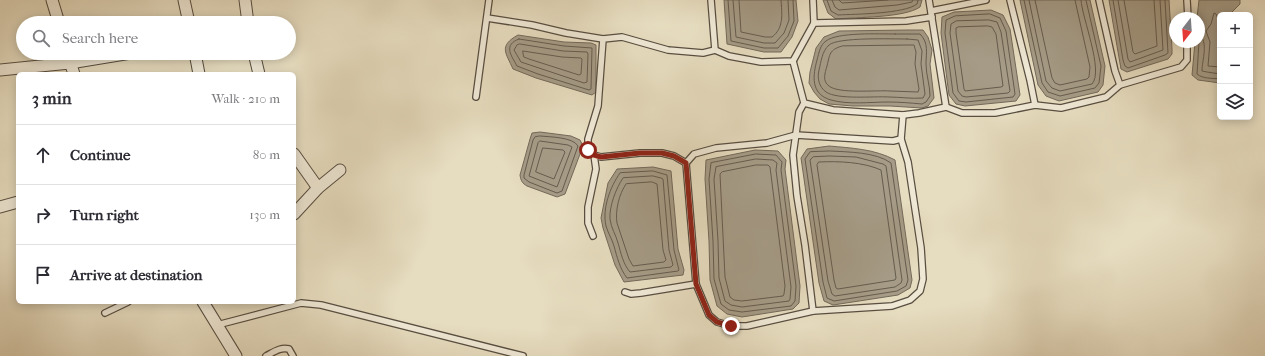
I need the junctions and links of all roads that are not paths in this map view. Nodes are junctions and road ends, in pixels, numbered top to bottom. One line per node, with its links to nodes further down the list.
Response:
1 (52, 0): 14 (street)
2 (184, 0): 15 (street)
3 (246, 0): 16 (street)
4 (489, 0): 17 (lane)
5 (710, 0): 21 (lane)
6 (813, 0): 18 (lane)
7 (930, 0): 13 (lane)
8 (986, 0): 13 (lane)
9 (1010, 0): 34 (lane)
10 (1099, 0): 31 (lane)
11 (1187, 0): 12 (lane)
12 (1188, 12)
13 (932, 14): 18 (lane); 35 (lane)
14 (57, 16)
15 (187, 16)
16 (247, 16)
17 (487, 18): 19 (lane); 32 (lane)
18 (814, 23): 26 (lane)
19 (603, 39): 21 (lane); 39 (lane)
20 (1187, 48): 31 (lane)
21 (715, 50): 26 (lane)
22 (58, 60): 27 (street)
23 (70, 60): 28 (street)
24 (196, 60): 29 (street)
25 (256, 60): 30 (street)
26 (793, 61): 33 (lane)
27 (0, 70)
28 (73, 72)
29 (199, 72)
30 (259, 72)
31 (1120, 85): 34 (lane)
32 (476, 97)
33 (804, 103): 36 (lane); 37 (lane)
34 (1035, 105): 35 (lane)
35 (946, 108): 36 (lane)
36 (903, 115): 38 (lane)
37 (796, 134): 38 (lane); 41 (lane); 52 (lane)
38 (901, 139): 52 (lane)
39 (594, 155): 41 (lane); 47 (lane)
40 (296, 157): 43 (street)
41 (686, 163): 48 (lane)
42 (340, 170): 43 (street)
43 (318, 188): 46 (street)
44 (16, 203): 45 (street)
45 (0, 207)
46 (296, 212)
47 (593, 236)
48 (696, 284): 49 (lane); 52 (lane)
49 (625, 292)
50 (124, 304): 53 (lane)
51 (205, 304): 54 (street)
52 (813, 311)
53 (105, 313)
54 (217, 324): 55 (street); 58 (lane)
55 (236, 356)
56 (266, 356): 57 (lane)
57 (293, 356)
58 (523, 356)

